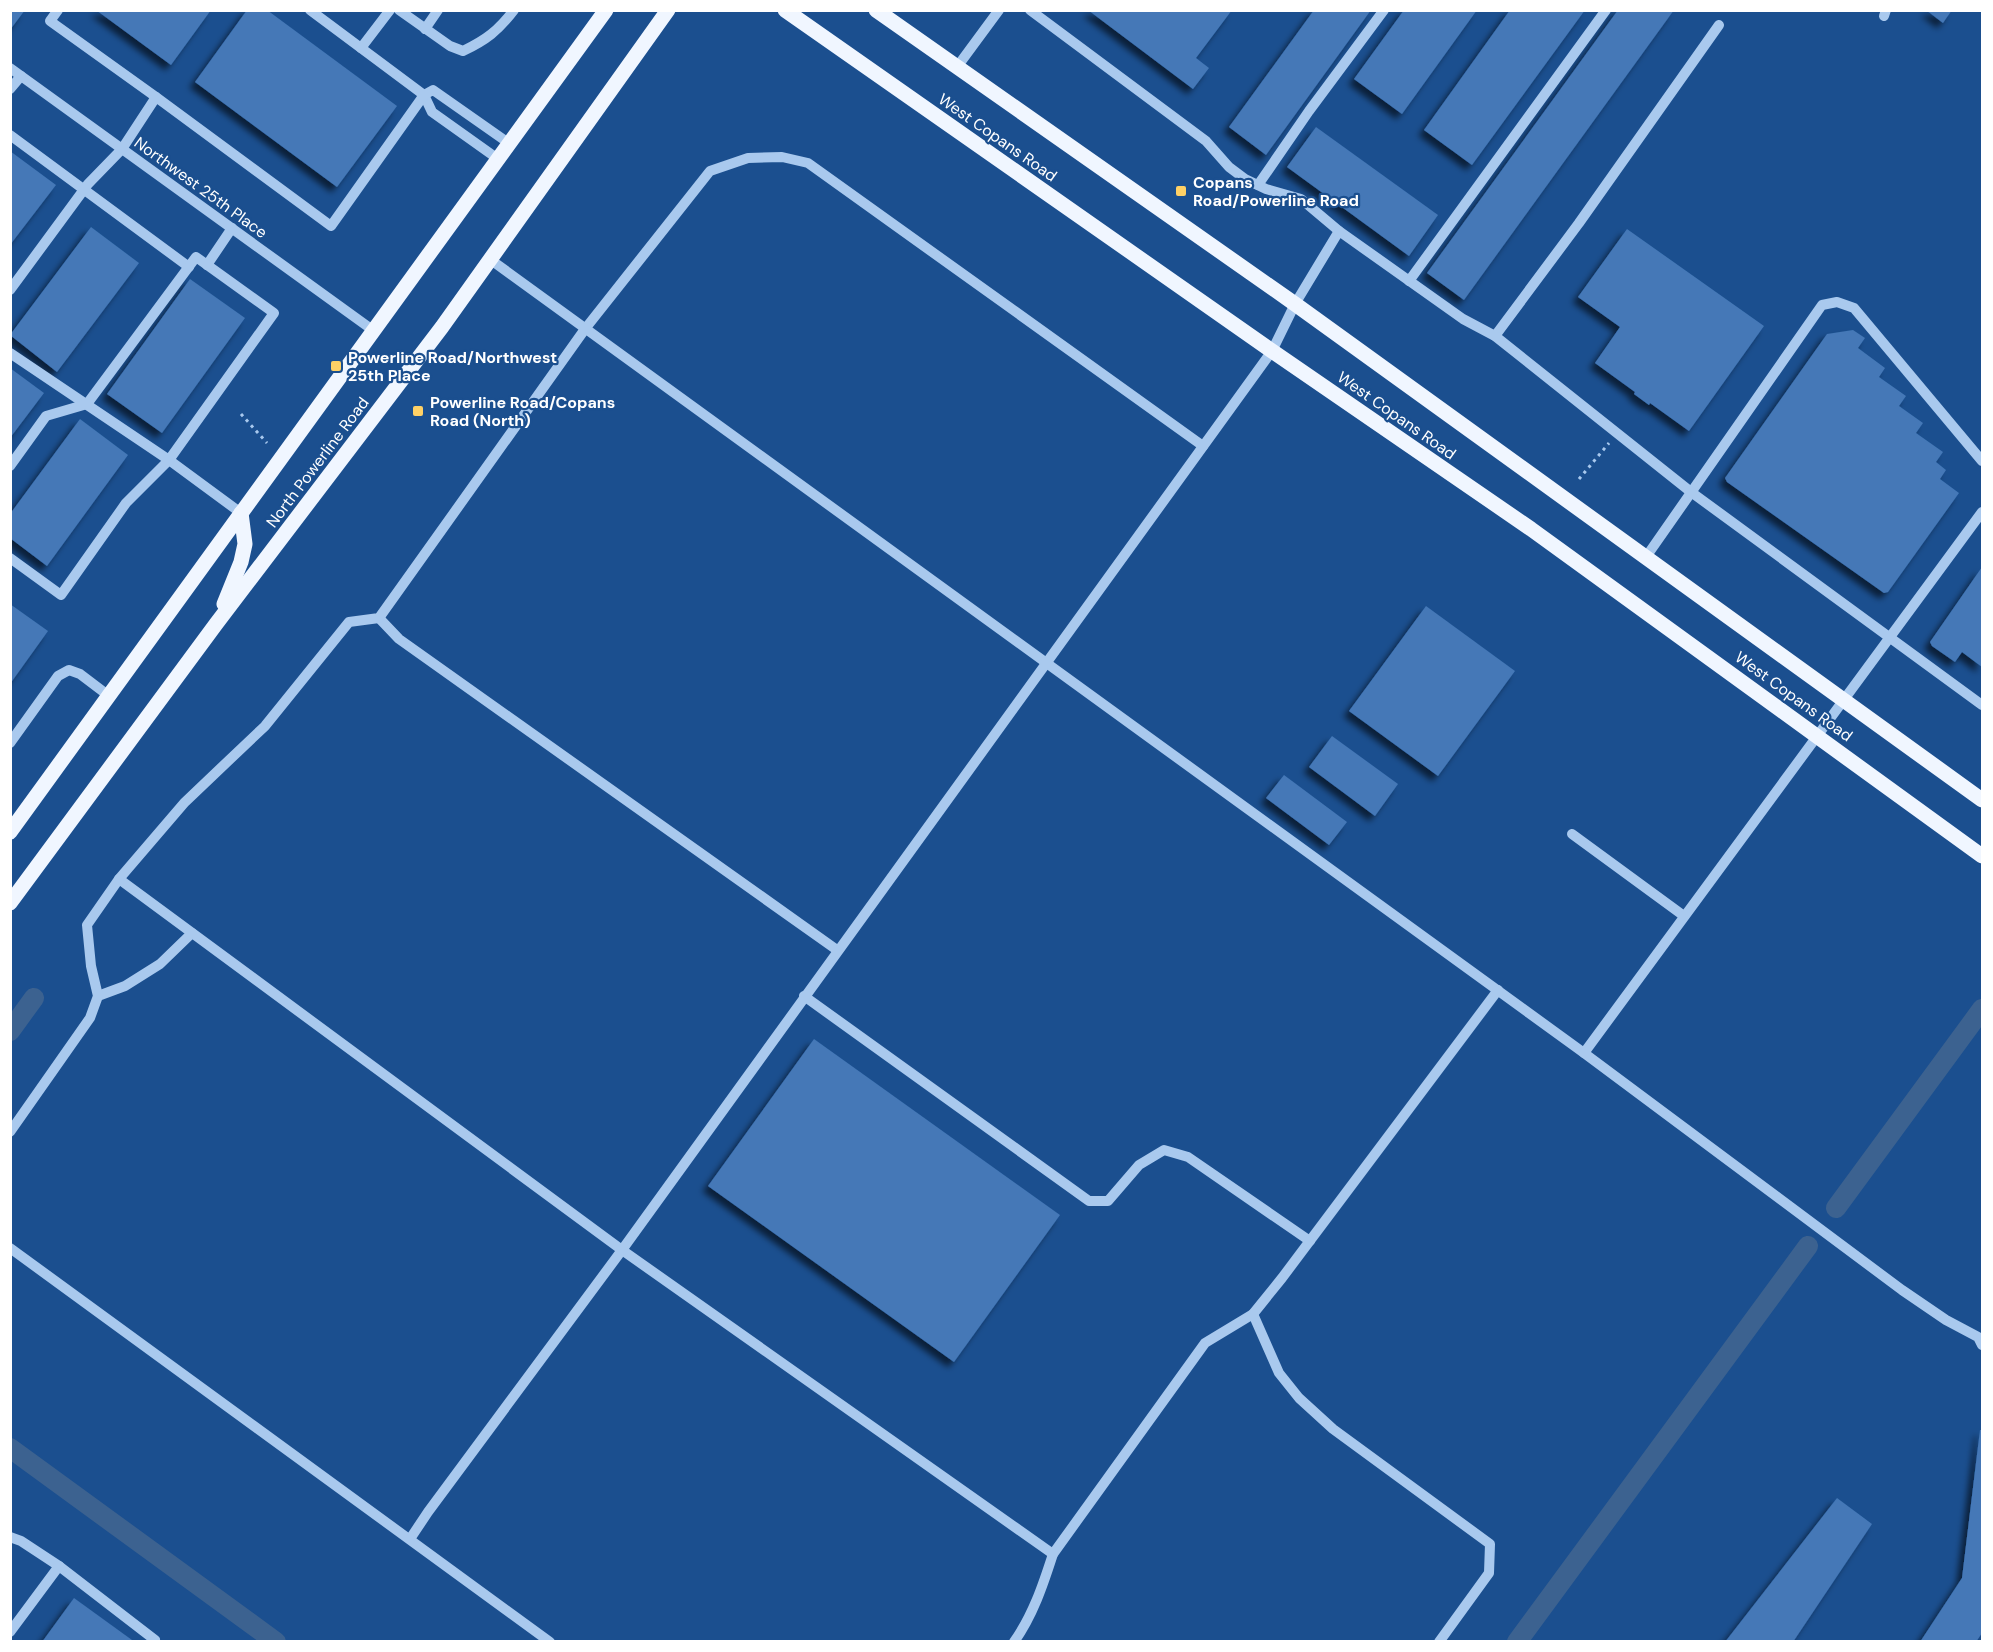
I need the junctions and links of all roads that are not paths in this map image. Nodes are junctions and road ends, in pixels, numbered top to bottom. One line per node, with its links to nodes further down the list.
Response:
1 (58, 10): 23 (street)
2 (309, 10): 17 (street)
3 (390, 10): 17 (street)
4 (399, 10): 16 (street)
5 (438, 10): 16 (street)
6 (514, 10): 16 (street)
7 (606, 10): 25 (main road, North Powerline Road)
8 (668, 10): 32 (main road, North Powerline Road)
9 (785, 10): 41 (main road, West Copans Road)
10 (876, 10): 18 (main road, West Copans Road)
11 (999, 10): 18 (street)
12 (1030, 10): 28 (street)
13 (1384, 10): 28 (street)
14 (1606, 10): 35 (street)
15 (1719, 26): 40 (street)
16 (425, 29)
17 (361, 48): 22 (street)
18 (957, 67): 37 (main road, West Copans Road)
19 (10, 68): 20 (street, Northwest 25th Place)
20 (21, 75): 21 (street); 26 (street, Northwest 25th Place)
21 (10, 89)
22 (424, 95): 23 (street); 25 (street); 27 (street)
23 (156, 98): 26 (street)
24 (10, 135): 29 (street)
25 (510, 144): 27 (main road, North Powerline Road)
26 (122, 149): 29 (street); 30 (street, Northwest 25th Place)
27 (498, 159): 39 (main road, North Powerline Road)
28 (1258, 185): 31 (street)
29 (85, 189): 34 (street); 36 (street)
30 (232, 228): 33 (street); 39 (street, Northwest 25th Place)
31 (1339, 231): 35 (street); 37 (street)
32 (490, 260): 38 (street); 54 (main road, North Powerline Road)
33 (207, 266): 34 (street); 45 (street)
34 (189, 267): 43 (street)
35 (1409, 281): 40 (street)
36 (10, 290)
37 (1295, 304): 41 (street); 51 (main road, West Copans Road)
38 (585, 329): 44 (street); 53 (street); 56 (street)
39 (374, 331): 50 (main road, North Powerline Road)
40 (1494, 336): 48 (street)
41 (1272, 351): 44 (street); 60 (main road, West Copans Road)
42 (10, 353): 43 (street)
43 (87, 404): 45 (street); 47 (street)
44 (1203, 446): 56 (street)
45 (169, 460): 50 (street); 52 (street)
46 (1983, 461): 48 (street)
47 (10, 466)
48 (1691, 492): 51 (street); 55 (street)
49 (1983, 512): 55 (street)
50 (241, 513): 54 (main road); 57 (main road, North Powerline Road)
51 (1646, 557): 58 (main road, West Copans Road)
52 (10, 558)
53 (379, 618): 66 (street); 70 (street)
54 (216, 624): 67 (main road, North Powerline Road)
55 (1890, 638): 58 (street); 59 (street)
56 (1045, 662): 70 (street); 71 (street)
57 (109, 696): 61 (street); 63 (main road, North Powerline Road)
58 (1843, 700): 60 (street); 62 (main road, West Copans Road)
59 (1983, 705)
60 (1818, 735): 65 (main road, West Copans Road); 68 (street)
61 (10, 743)
62 (1983, 800)
63 (10, 832)
64 (1572, 834): 68 (street)
65 (1983, 856)
66 (119, 879): 69 (street); 72 (street)
67 (10, 903)
68 (1684, 916): 74 (street)
69 (192, 933): 72 (street); 78 (street)
70 (837, 950): 73 (street)
71 (1498, 990): 74 (street); 76 (street)
72 (98, 996): 75 (street)
73 (804, 996): 76 (street); 78 (street)
74 (1584, 1053): 80 (street)
75 (10, 1132)
76 (1310, 1241): 79 (street)
77 (10, 1248): 82 (street)
78 (622, 1250): 82 (street); 83 (street)
79 (1253, 1314): 83 (street); 89 (street)
80 (1983, 1345)
81 (10, 1537): 84 (street)
82 (410, 1539): 87 (street)
83 (1053, 1554): 88 (street)
84 (59, 1566): 85 (street); 86 (street)
85 (10, 1632)
86 (154, 1641)
87 (550, 1641)
88 (1014, 1641)
89 (1439, 1641)

